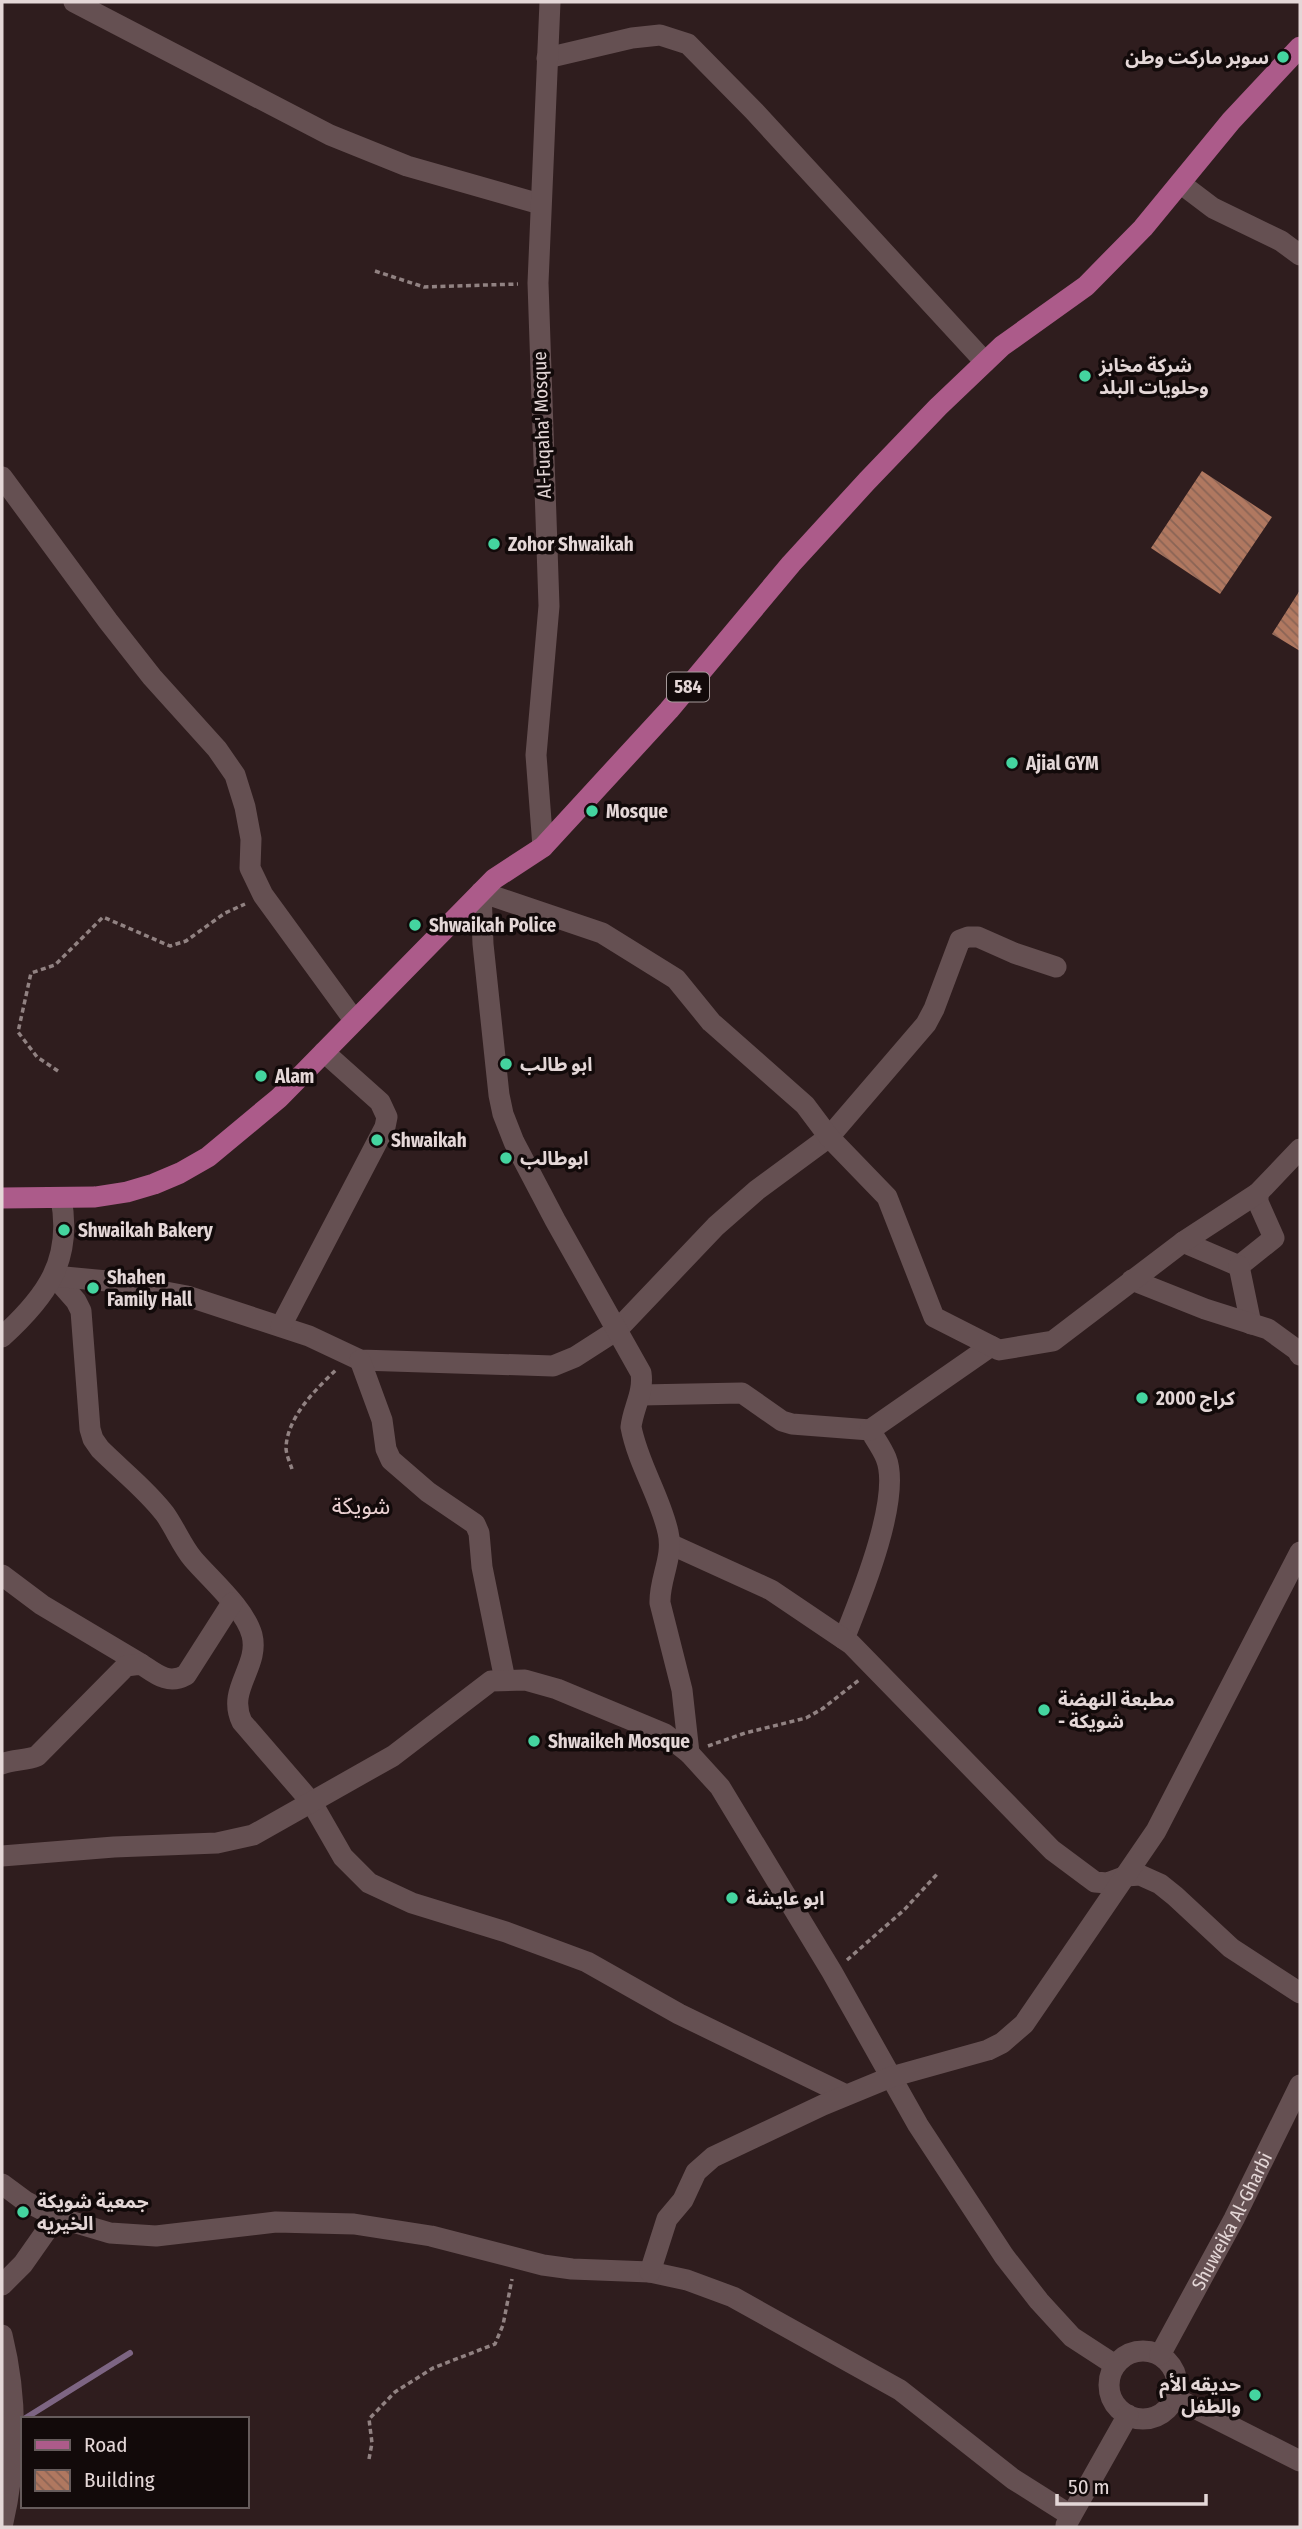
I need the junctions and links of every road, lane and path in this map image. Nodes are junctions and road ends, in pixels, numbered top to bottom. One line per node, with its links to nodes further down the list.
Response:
1 (74, 2): 6 (street)
2 (550, 2): 4 (street, Al-Fuqaha' Mosque)
3 (1300, 47): 5 (main road, 584)
4 (547, 58): 6 (street, Al-Fuqaha' Mosque); 10 (street)
5 (1180, 183): 7 (street); 10 (main road, 584)
6 (540, 204): 9 (street, Al-Fuqaha' Mosque)
7 (1300, 255)
8 (375, 271): 9 (path)
9 (538, 283): 12 (street, Al-Fuqaha' Mosque)
10 (985, 362): 12 (main road, 584)
11 (2, 477): 14 (street)
12 (543, 847): 13 (main road, 584)
13 (481, 892): 16 (main road, 584); 19 (street); 30 (street)
14 (263, 895): 16 (street); 18 (path)
15 (1056, 967): 19 (street)
16 (354, 1020): 17 (main road, 584)
17 (324, 1052): 23 (main road, 584); 29 (street)
18 (58, 1071)
19 (829, 1137): 30 (street); 32 (street)
20 (1300, 1149): 21 (street)
21 (1258, 1194): 24 (street); 25 (street)
22 (2, 1198): 23 (main road, 584)
23 (61, 1198): 26 (street)
24 (1183, 1242): 25 (street); 27 (street)
25 (1239, 1266): 28 (street)
26 (54, 1276): 29 (street); 31 (street); 41 (street)
27 (1132, 1280): 28 (street); 32 (street)
28 (1251, 1324): 33 (street)
29 (281, 1326): 34 (street)
30 (617, 1330): 34 (street); 35 (street)
31 (2, 1337)
32 (991, 1346): 36 (street)
33 (1300, 1355)
34 (355, 1357): 37 (path); 45 (street)
35 (641, 1395): 36 (street); 38 (street)
36 (870, 1430): 42 (street)
37 (292, 1469)
38 (670, 1544): 42 (street); 46 (street)
39 (1300, 1552): 51 (street)
40 (2, 1575): 43 (street)
41 (232, 1603): 43 (street); 48 (street)
42 (844, 1639): 44 (street)
43 (141, 1664): 47 (street)
44 (874, 1668): 46 (path); 51 (street)
45 (505, 1680): 46 (street); 48 (street)
46 (689, 1753): 52 (street)
47 (2, 1764)
48 (312, 1803): 49 (street); 56 (street)
49 (2, 1856)
50 (939, 1872): 52 (path)
51 (1126, 1876): 53 (street); 54 (street)
52 (832, 1972): 54 (street)
53 (1300, 1993)
54 (891, 2077): 56 (street); 64 (street)
55 (1300, 2085): 63 (street, Shuweika Al-Gharbi)
56 (846, 2095): 60 (street)
57 (2, 2184): 58 (street)
58 (56, 2217): 59 (street); 61 (street)
59 (515, 2259): 60 (street); 67 (path)
60 (650, 2272): 69 (street)
61 (2, 2285)
62 (2, 2335): 70 (street)
63 (1160, 2355): 64 (street); 65 (street)
64 (1115, 2365): 66 (street)
65 (1175, 2398): 66 (street); 68 (street)
66 (1128, 2415): 69 (street)
67 (369, 2459)
68 (1300, 2461)
69 (1068, 2521)
70 (2, 2527)

